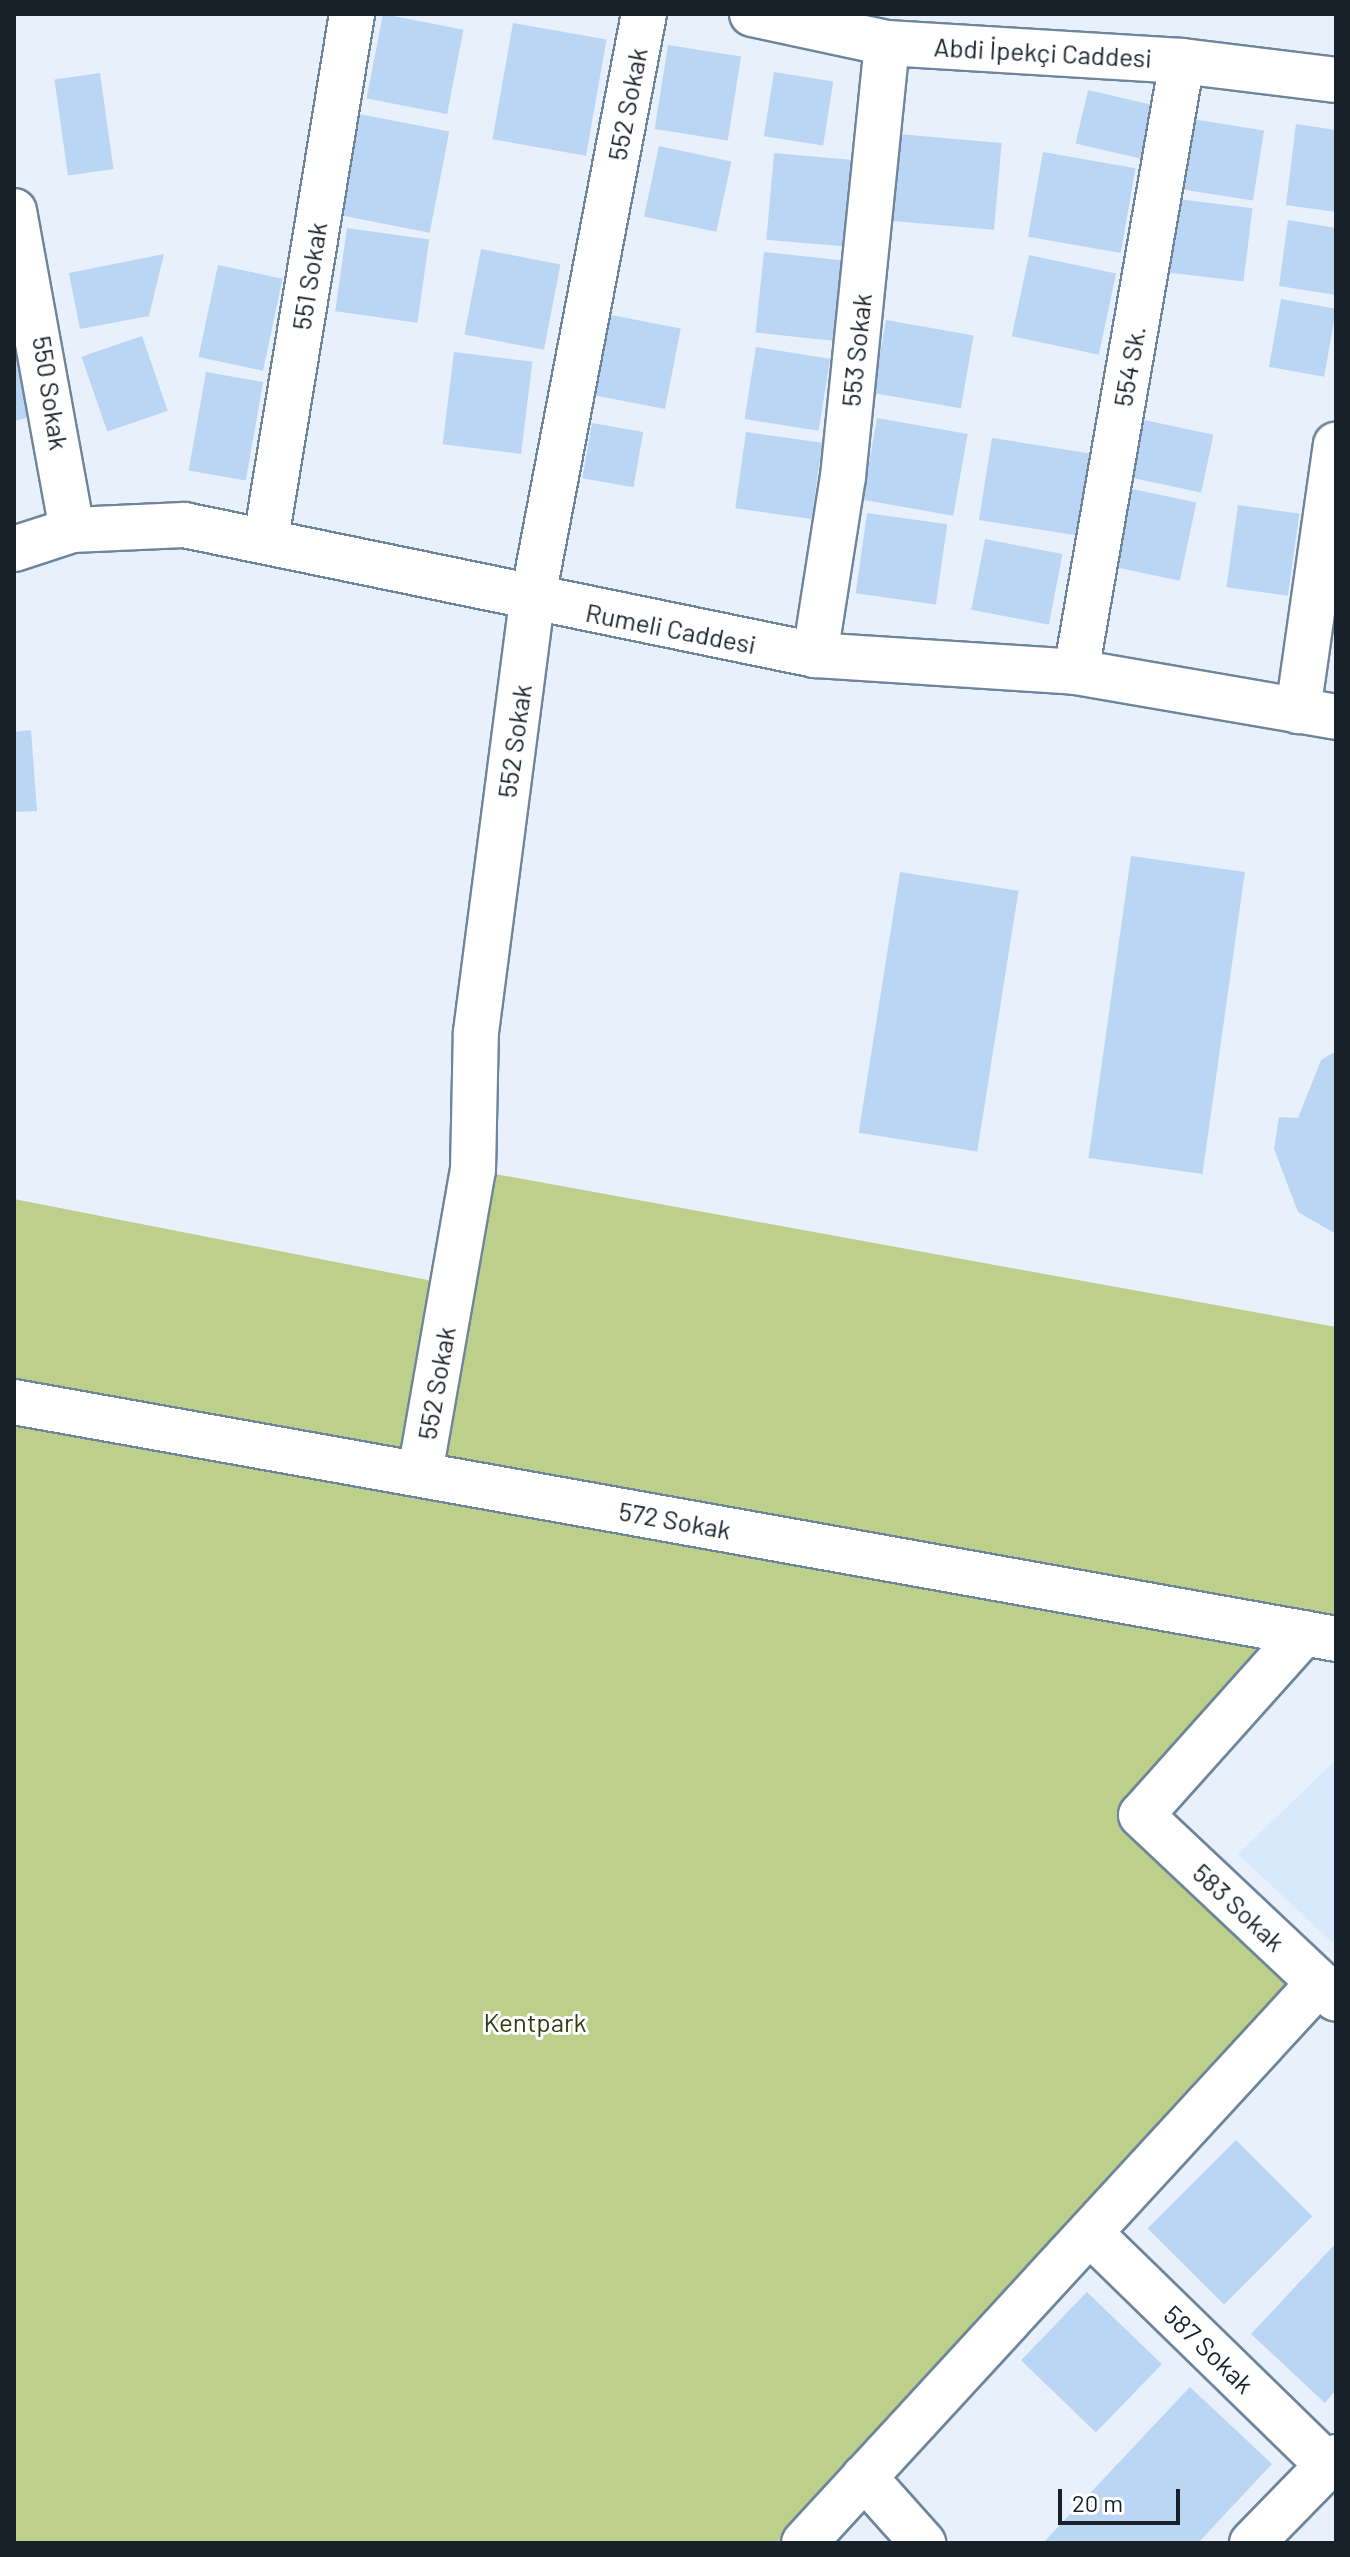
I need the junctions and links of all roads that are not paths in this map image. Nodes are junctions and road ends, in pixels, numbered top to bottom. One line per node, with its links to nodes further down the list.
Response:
1 (352, 14): 10 (street, 551 Sokak)
2 (644, 14): 12 (street, 552 Sokak)
3 (752, 14): 4 (street, Abdi İpekçi Caddesi)
4 (887, 43): 5 (street, Abdi İpekçi Caddesi); 13 (street, 553 Sokak)
5 (1182, 61): 6 (street, Abdi İpekçi Caddesi); 14 (street, 554 Sk.)
6 (1336, 80)
7 (14, 211): 9 (street, 550 Sokak)
8 (1336, 445): 15 (street)
9 (72, 530): 10 (street, Rumeli Caddesi); 11 (street, Rumeli Caddesi)
10 (266, 539): 12 (street, Rumeli Caddesi)
11 (14, 549)
12 (532, 602): 13 (street, Rumeli Caddesi); 17 (street, 552 Sokak)
13 (815, 655): 14 (street, Rumeli Caddesi)
14 (1076, 672): 15 (street, Rumeli Caddesi)
15 (1317, 714)
16 (14, 1402): 17 (street, 572 Sokak)
17 (420, 1473): 18 (street, 572 Sokak)
18 (1320, 1636): 19 (street, 583 Sokak)
19 (1328, 1991): 20 (street)
20 (1090, 2233): 21 (street, 587 Sokak); 22 (street)
21 (1332, 2461): 25 (street)
22 (864, 2477): 23 (street); 24 (street)
23 (804, 2543)
24 (923, 2543)
25 (1252, 2543)

